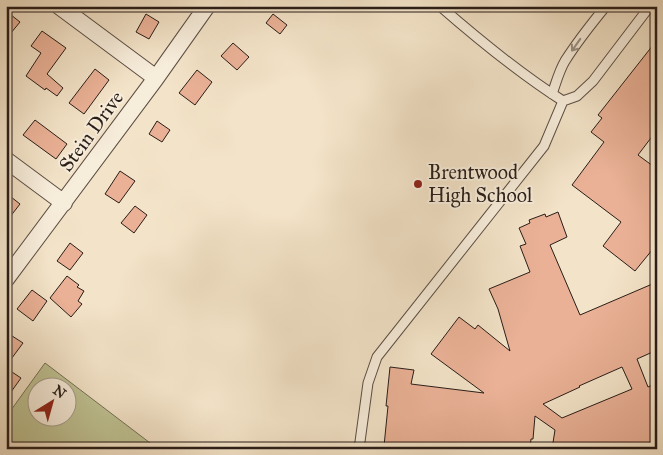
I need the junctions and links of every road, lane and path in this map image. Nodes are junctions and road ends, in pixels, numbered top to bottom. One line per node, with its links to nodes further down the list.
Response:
1 (59, 6): 6 (street)
2 (207, 6): 6 (street, Stein Drive)
3 (440, 6): 7 (lane)
4 (606, 6): 7 (lane, one-way to 7)
5 (650, 6): 8 (lane)
6 (156, 78): 10 (street, Stein Drive)
7 (552, 94): 8 (lane)
8 (563, 101): 12 (lane)
9 (6, 160): 10 (street)
10 (64, 203): 11 (street, Stein Drive)
11 (6, 280)
12 (360, 449)

